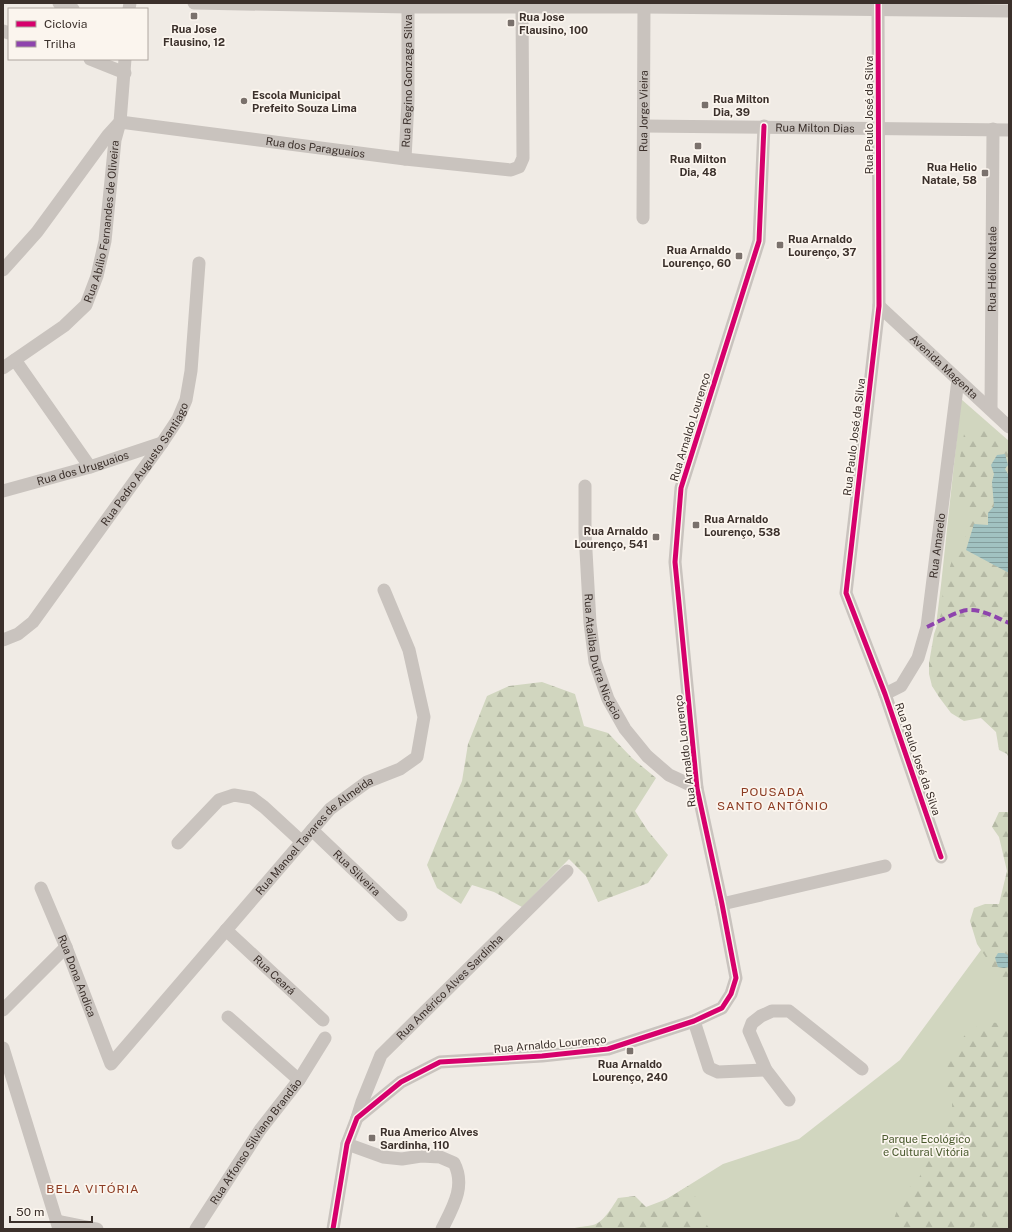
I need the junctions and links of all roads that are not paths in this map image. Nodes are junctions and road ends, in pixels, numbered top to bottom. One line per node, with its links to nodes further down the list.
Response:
1 (59, 3): 7 (street)
2 (194, 3): 3 (street)
3 (408, 5): 6 (street); 18 (street, Rua Regino Gonzaga Silva)
4 (644, 5): 5 (street); 6 (street); 13 (street, Rua Jorge Vieira)
5 (878, 6): 8 (street); 15 (street, Rua Paulo José da Silva)
6 (522, 7): 18 (street, Rua dos Paraguaios)
7 (71, 8)
8 (1009, 11)
9 (92, 60): 11 (street)
10 (125, 60): 11 (street, Rua Abílio Fernandes de Oliveira)
11 (125, 73): 12 (street, Rua Abílio Fernandes de Oliveira)
12 (120, 122): 18 (street, Rua dos Paraguaios); 21 (street); 23 (street, Rua Abílio Fernandes de Oliveira)
13 (644, 126): 14 (street, Rua Milton Dias); 19 (street, Rua Jorge Vieira)
14 (764, 126): 15 (street, Rua Milton Dias); 35 (street, Rua Arnaldo Lourenço)
15 (879, 128): 16 (street, Rua Milton Dias); 22 (street, Rua Paulo José da Silva)
16 (993, 129): 17 (street, Rua Milton Dias); 26 (street, Rua Hélio Natale)
17 (1009, 130)
18 (405, 159)
19 (643, 218)
20 (198, 263): 28 (street, Rua Pedro Augusto Santiago)
21 (3, 270)
22 (879, 306): 25 (street, Avenida Magenta); 34 (street, Rua Paulo José da Silva)
23 (15, 360): 24 (street, Rua Abílio Fernandes de Oliveira); 29 (street)
24 (3, 368)
25 (958, 380): 26 (street, Avenida Magenta); 34 (street, Rua Amarelo)
26 (991, 409): 27 (street, Avenida Magenta)
27 (1009, 427)
28 (162, 443): 29 (street, Rua dos Uruguaios); 33 (street, Rua Pedro Augusto Santiago)
29 (90, 467): 31 (street, Rua dos Uruguaios)
30 (585, 486): 35 (street, Rua Ataliba Dutra Nicácio)
31 (3, 491)
32 (384, 590): 36 (street, Rua Manoel Tavares de Almeida)
33 (3, 640)
34 (885, 694): 39 (street, Rua Paulo José da Silva)
35 (697, 788): 43 (street, Rua Arnaldo Lourenço)
36 (312, 830): 38 (street, Rua Manoel Tavares de Almeida); 44 (street, Rua Silveira)
37 (178, 842): 38 (street)
38 (302, 842): 45 (street, Rua Manoel Tavares de Almeida)
39 (941, 858)
40 (885, 866): 43 (street)
41 (566, 871): 58 (street, Rua Américo Alves Sardinha)
42 (41, 888): 46 (street, Rua Dona Andica)
43 (722, 904): 50 (street, Rua Arnaldo Lourenço)
44 (401, 915)
45 (226, 930): 49 (street, Rua Ceará); 53 (street, Rua Manoel Tavares de Almeida)
46 (66, 947): 47 (street); 53 (street, Rua Dona Andica)
47 (3, 1010)
48 (228, 1017): 56 (street)
49 (322, 1020)
50 (694, 1022): 54 (street); 58 (street, Rua Arnaldo Lourenço)
51 (325, 1038): 56 (street, Rua Affonso Silviano Brandão)
52 (3, 1048): 60 (street)
53 (111, 1064)
54 (766, 1070): 55 (street); 57 (street)
55 (862, 1070)
56 (299, 1080): 62 (street, Rua Affonso Silviano Brandão)
57 (790, 1100)
58 (357, 1118): 59 (street, Rua Arnaldo Lourenço)
59 (347, 1144): 63 (street); 64 (street)
60 (58, 1225): 61 (street)
61 (97, 1229)
62 (196, 1229)
63 (333, 1229)
64 (442, 1229)

